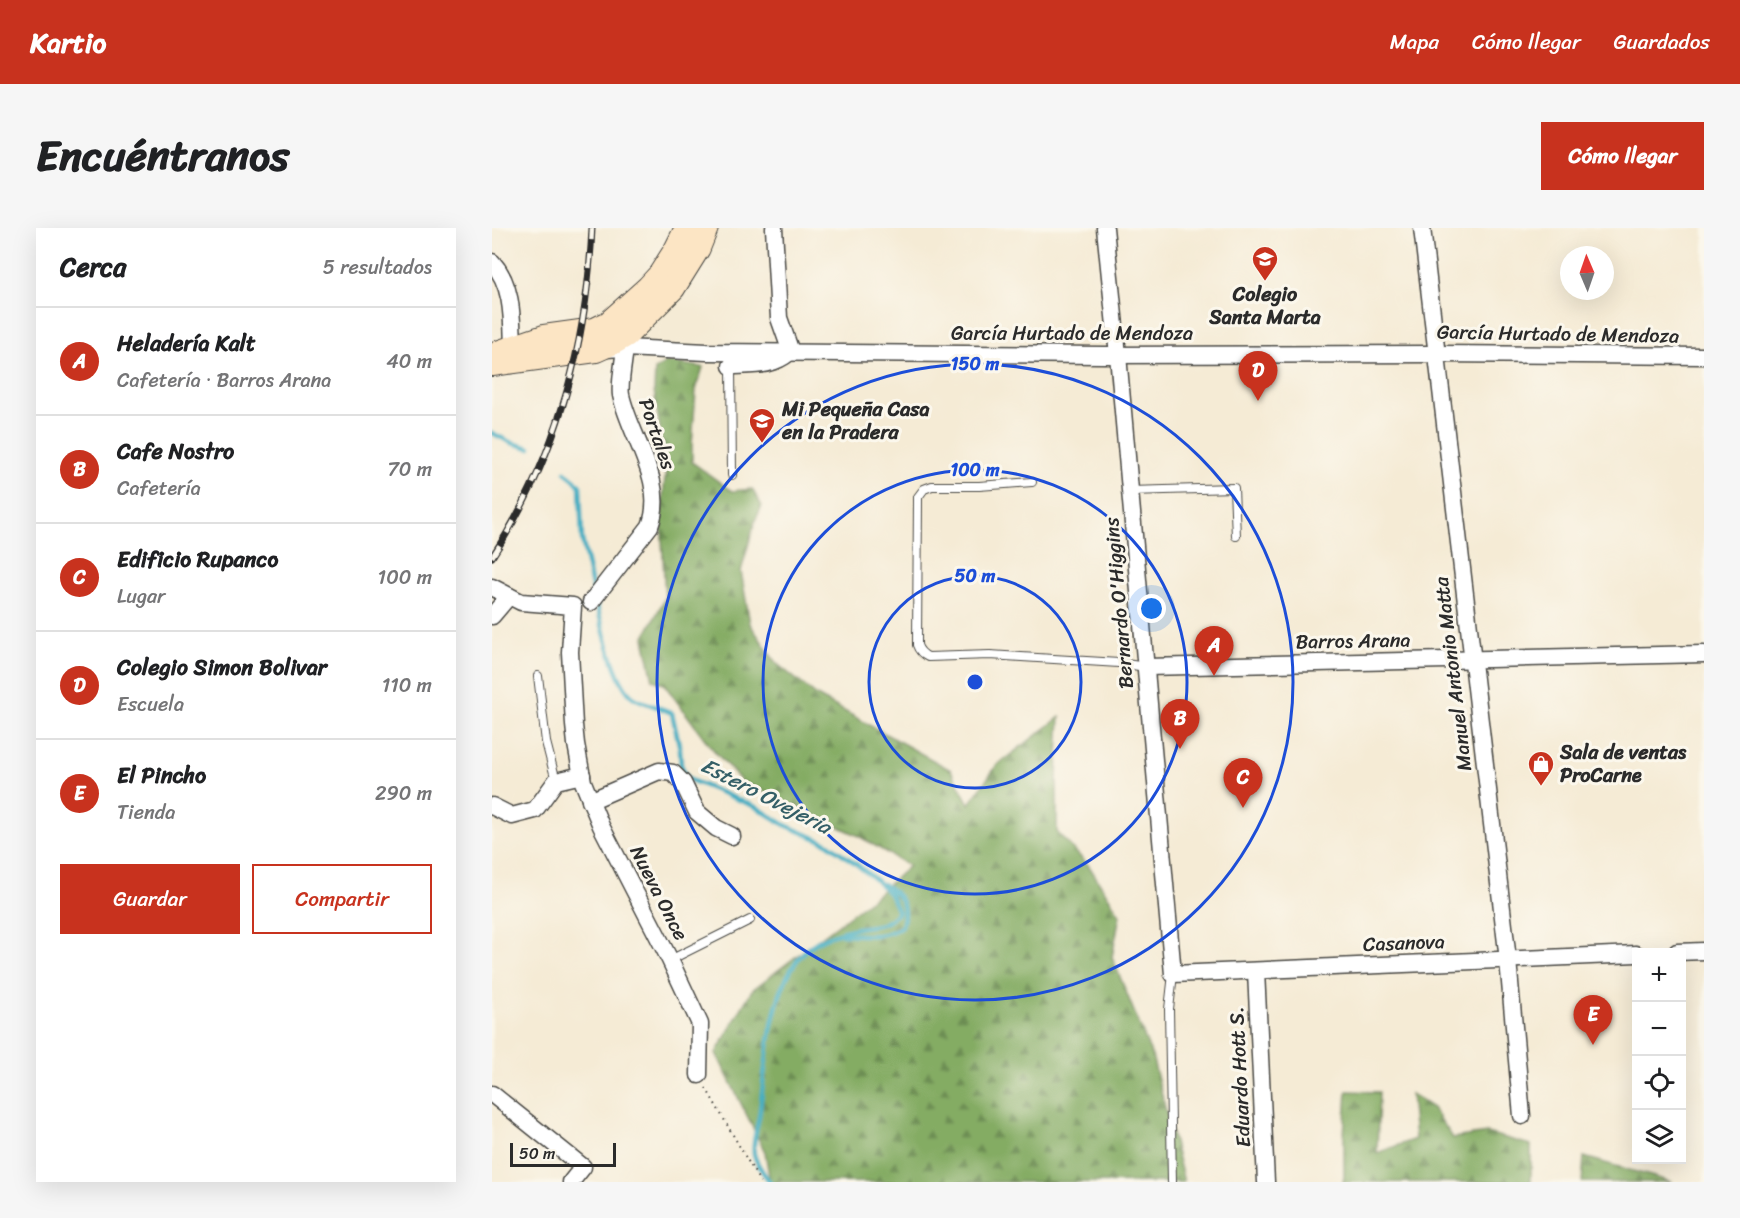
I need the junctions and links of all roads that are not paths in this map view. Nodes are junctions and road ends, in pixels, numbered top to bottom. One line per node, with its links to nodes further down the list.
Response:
1 (687, 228): 9 (main road)
2 (706, 228): 8 (main road)
3 (774, 228): 10 (street)
4 (1105, 228): 12 (street, Bernardo O'Higgins)
5 (1422, 228): 11 (street, Manuel Antonio Matta)
6 (492, 262): 9 (street)
7 (625, 348): 8 (street); 10 (street); 22 (street, Portales)
8 (596, 350): 14 (main road)
9 (502, 351)
10 (791, 352): 12 (street, García Hurtado de Mendoza); 15 (street, García Hurtado de Mendoza)
11 (1437, 354): 12 (street, García Hurtado de Mendoza); 13 (street, García Hurtado de Mendoza); 26 (street, Manuel Antonio Matta)
12 (1118, 355): 18 (street, Bernardo O'Higgins)
13 (1704, 356)
14 (492, 364)
15 (731, 366): 16 (lane)
16 (732, 475)
17 (1032, 482): 27 (lane)
18 (1130, 491): 19 (lane); 27 (street, Bernardo O'Higgins)
19 (1236, 536)
20 (492, 587): 21 (street)
21 (509, 596): 23 (street); 24 (street)
22 (595, 597): 23 (lane, Portales)
23 (573, 606): 29 (street, Nueva Once)
24 (492, 616)
25 (1704, 654): 26 (street, Barros Arana)
26 (1472, 659): 27 (street, Barros Arana); 39 (street, Manuel Antonio Matta)
27 (1146, 667): 41 (street, Bernardo O'Higgins)
28 (538, 676): 30 (lane)
29 (582, 775): 30 (street); 31 (street, Nueva Once)
30 (556, 781): 32 (street)
31 (590, 801): 33 (street); 38 (street, Nueva Once)
32 (492, 806)
33 (732, 836)
34 (750, 920): 38 (lane)
35 (1704, 951): 36 (street)
36 (1686, 952)
37 (1632, 954): 39 (street, Casanova)
38 (670, 960): 42 (street, Nueva Once)
39 (1508, 960): 40 (street, Casanova); 44 (street, Manuel Antonio Matta)
40 (1256, 971): 41 (street, Casanova); 47 (street, Eduardo Hott S.)
41 (1173, 974): 46 (lane)
42 (699, 1075)
43 (492, 1094): 45 (street)
44 (1522, 1116)
45 (571, 1182)
46 (1172, 1182)
47 (1266, 1182)

